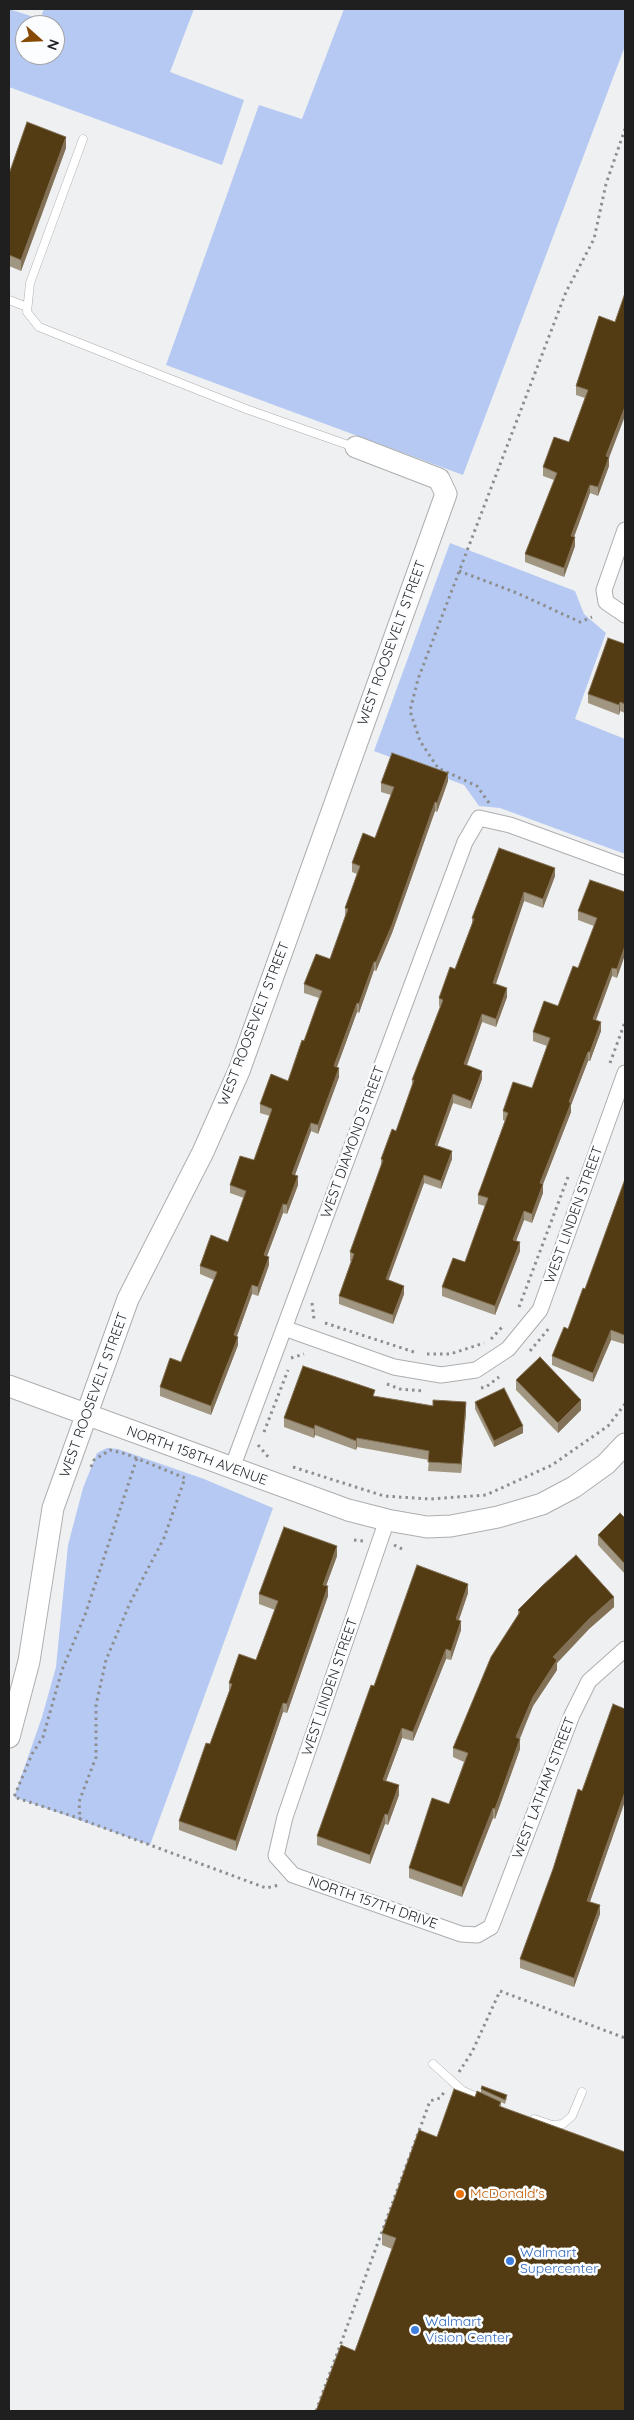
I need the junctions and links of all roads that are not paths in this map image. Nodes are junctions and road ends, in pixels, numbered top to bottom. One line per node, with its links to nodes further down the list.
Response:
1 (83, 140): 3 (lane)
2 (9, 300): 3 (lane)
3 (27, 307): 4 (lane)
4 (356, 447): 11 (street, WEST ROOSEVELT STREET)
5 (625, 530): 6 (street)
6 (625, 614)
7 (625, 867): 9 (street, WEST DIAMOND STREET)
8 (625, 1073): 9 (street, WEST LINDEN STREET)
9 (284, 1328): 13 (street, WEST DIAMOND STREET)
10 (9, 1386): 11 (street, NORTH 158TH AVENUE)
11 (86, 1416): 13 (street, NORTH 158TH AVENUE); 16 (street, WEST ROOSEVELT STREET)
12 (625, 1444): 14 (street, NORTH 158TH AVENUE)
13 (232, 1468): 14 (street, NORTH 158TH AVENUE)
14 (387, 1520): 17 (street, WEST LINDEN STREET)
15 (625, 1649): 18 (street, WEST LATHAM STREET)
16 (9, 1737)
17 (276, 1856): 18 (street, NORTH 157TH DRIVE)
18 (477, 1935)
19 (434, 2064): 21 (lane)
20 (582, 2092): 22 (lane)
21 (495, 2105)
22 (528, 2117)

